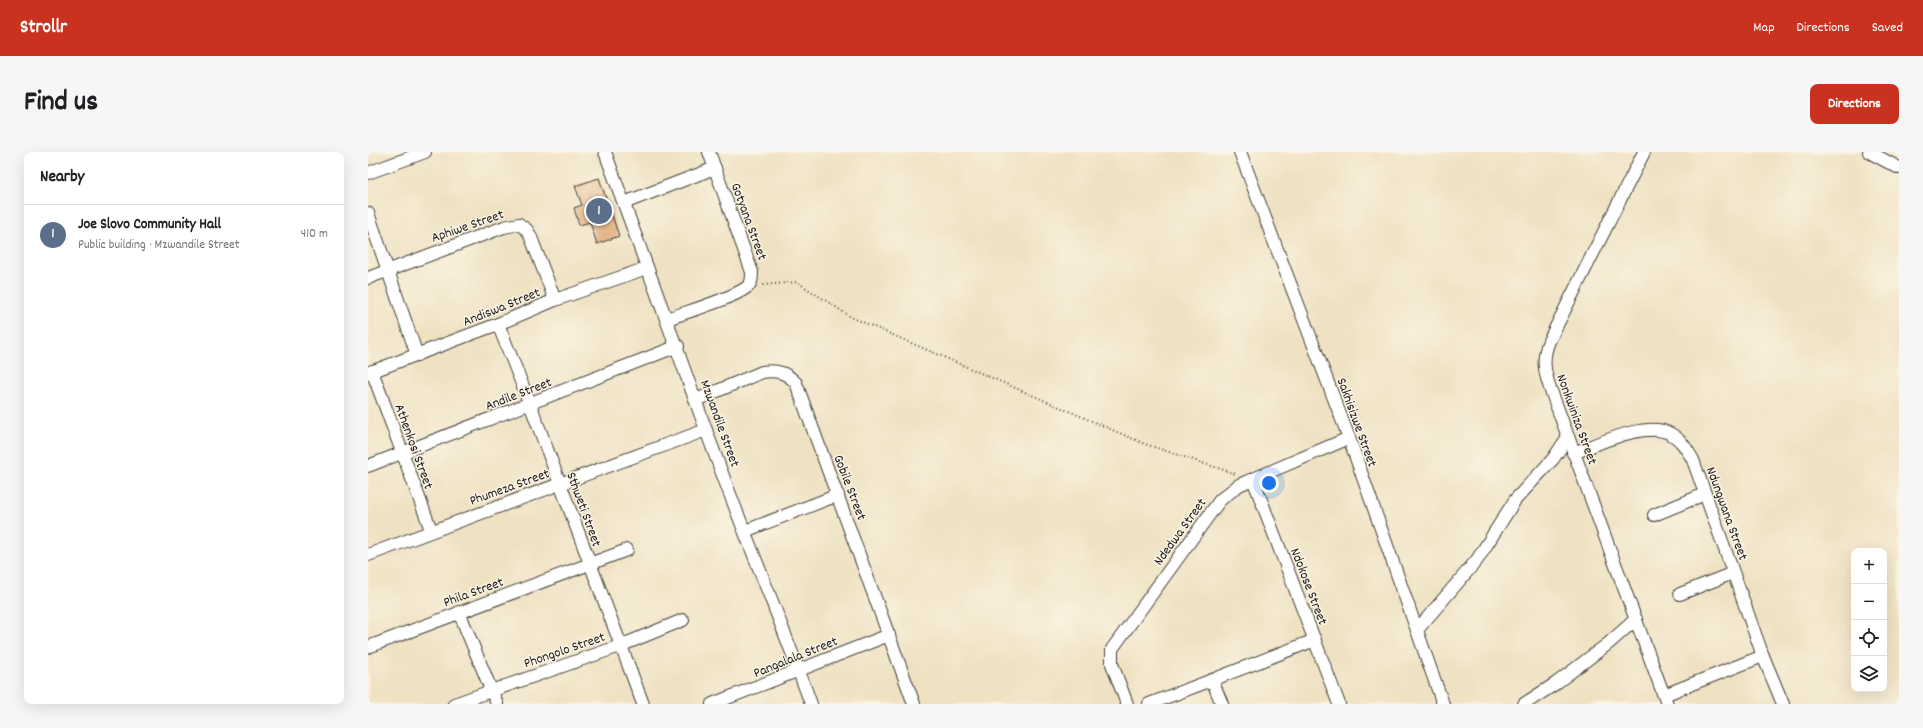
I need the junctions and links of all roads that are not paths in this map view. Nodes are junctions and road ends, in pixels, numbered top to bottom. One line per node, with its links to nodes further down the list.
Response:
1 (604, 152): 10 (street, Mzwandile Street)
2 (709, 152): 7 (street, Gotyana Street)
3 (1240, 152): 25 (street, Sakhisizwe Street)
4 (1644, 152): 24 (street, Nonkwiniza Street)
5 (1869, 152): 8 (street)
6 (420, 153): 9 (street)
7 (715, 168): 10 (street); 16 (street, Gotyana Street)
8 (1899, 168)
9 (368, 173)
10 (624, 203): 12 (street, Mzwandile Street)
11 (368, 213): 13 (street)
12 (647, 268): 15 (street, Andiswa Street); 16 (street, Mzwandile Street)
13 (387, 270): 14 (street, Aphiwe Street); 15 (street, Aphiwe Street); 19 (street)
14 (368, 278)
15 (555, 300): 17 (street, Andiswa Street)
16 (667, 319): 18 (street, Mzwandile Street)
17 (498, 324): 19 (street, Andiswa Street); 22 (street, Sthweti Street)
18 (678, 346): 21 (street, Mzwandile Street); 22 (street, Andile Street)
19 (417, 355): 20 (street, Andiswa Street)
20 (370, 372): 27 (street, Athenkosi Street)
21 (696, 400): 23 (street, Mzwandile Street); 32 (street, Gobile Street)
22 (530, 404): 27 (street, Andile Street); 30 (street, Sthweti Street)
23 (706, 430): 30 (street, Phumeza Street); 35 (street, Mzwandile Street)
24 (1568, 437): 26 (street, Nonkwiniza Street); 44 (street)
25 (1349, 438): 29 (street, Ndedwa Street); 44 (street, Sakhisizwe Street)
26 (1574, 453): 31 (street, Ndungwana Street); 42 (street, Nonkwiniza Street)
27 (402, 454): 28 (street, Andile Street); 34 (street, Athenkosi Street)
28 (368, 466)
29 (1252, 479): 46 (street, Ndokose Street); 60 (street, Ndedwa Street)
30 (560, 483): 34 (street, Phumeza Street); 38 (street, Sthweti Street)
31 (1704, 494): 33 (street); 39 (street, Ndungwana Street)
32 (838, 495): 35 (street); 45 (street, Gobile Street)
33 (1654, 515)
34 (431, 530): 37 (street, Phumeza Street)
35 (745, 531): 50 (street, Mzwandile Street)
36 (628, 550): 38 (street, Phila Street)
37 (368, 555)
38 (589, 564): 41 (street, Phila Street); 47 (street, Sthweti Street)
39 (1733, 573): 40 (street); 49 (street, Ndungwana Street)
40 (1680, 594)
41 (459, 612): 48 (street, Phila Street); 52 (street)
42 (1636, 619): 53 (street, Nonkwiniza Street); 65 (street)
43 (683, 620): 47 (street, Phongolo Street)
44 (1417, 630): 64 (street, Sakhisizwe Street)
45 (890, 635): 50 (street, Pangalala Street); 59 (street, Gobile Street)
46 (1315, 640): 51 (street); 63 (street, Ndokose Street)
47 (620, 646): 52 (street, Phongolo Street); 56 (street, Sthweti Street)
48 (368, 647)
49 (1763, 656): 53 (street); 66 (street, Ndungwana Street)
50 (799, 669): 57 (street, Pangalala Street); 58 (street, Mzwandile Street)
51 (1212, 680): 61 (street); 62 (street)
52 (491, 690): 54 (street, Phongolo Street); 55 (street)
53 (1666, 700)
54 (454, 704)
55 (496, 704)
56 (643, 704)
57 (712, 704)
58 (811, 704)
59 (914, 704)
60 (1127, 704)
61 (1149, 704)
62 (1222, 704)
63 (1339, 704)
64 (1443, 704)
65 (1524, 704)
66 (1783, 704)

